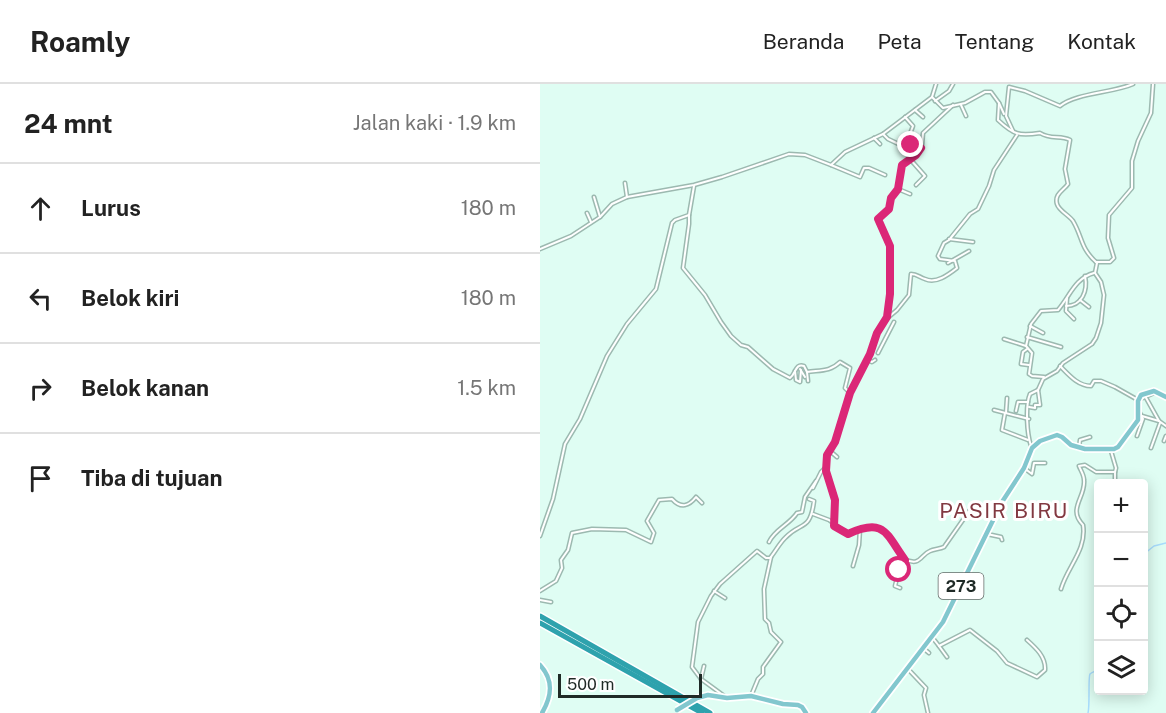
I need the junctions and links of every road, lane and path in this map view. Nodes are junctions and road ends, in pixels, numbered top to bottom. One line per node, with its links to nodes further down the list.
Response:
1 (936, 84): 5 (street)
2 (951, 84): 6 (street)
3 (1133, 84): 12 (street)
4 (1153, 84): 42 (street)
5 (932, 97): 6 (street); 10 (street)
6 (935, 100): 8 (street)
7 (999, 103): 9 (street); 12 (street); 17 (street)
8 (952, 105): 9 (street); 20 (street)
9 (961, 105): 11 (street)
10 (915, 110): 13 (street); 14 (street)
11 (966, 116)
12 (1006, 116): 17 (street)
13 (905, 117): 15 (street); 16 (street)
14 (923, 117)
15 (883, 134): 18 (street); 20 (street)
16 (910, 134)
17 (1016, 134): 35 (street); 42 (street)
18 (874, 138): 19 (street); 22 (street)
19 (880, 144)
20 (921, 148): 21 (street)
21 (910, 159): 26 (street); 27 (street)
22 (831, 165): 23 (street); 25 (street)
23 (885, 176)
24 (625, 183): 30 (street)
25 (694, 184): 30 (street); 32 (street)
26 (916, 185)
27 (898, 189): 28 (street); 50 (street)
28 (910, 194)
29 (594, 197): 33 (street)
30 (627, 197): 33 (street)
31 (587, 213): 34 (street)
32 (688, 215): 67 (street); 114 (street)
33 (600, 217): 34 (street)
34 (591, 222): 37 (street)
35 (949, 239): 36 (street); 40 (street)
36 (973, 243)
37 (540, 249)
38 (969, 251): 41 (street)
39 (942, 255): 40 (street)
40 (938, 256): 41 (street)
41 (952, 260): 43 (street); 50 (street)
42 (1096, 262): 44 (street)
43 (948, 263)
44 (1095, 273): 45 (street); 65 (street)
45 (1085, 276): 46 (street); 47 (street)
46 (1068, 297): 48 (street); 53 (street)
47 (1080, 300): 48 (street); 49 (street)
48 (1066, 306): 51 (street)
49 (1089, 307)
50 (887, 317): 54 (street)
51 (1074, 319)
52 (894, 322): 56 (street)
53 (1030, 326): 55 (street); 57 (street)
54 (878, 331): 56 (street); 62 (street)
55 (1043, 333)
56 (886, 336): 61 (street)
57 (1027, 337): 59 (street); 60 (street)
58 (1004, 339): 60 (street)
59 (1061, 347)
60 (1026, 348): 64 (street); 64 (street)
61 (878, 353)
62 (868, 360): 63 (street); 73 (street)
63 (875, 360)
64 (1029, 365): 70 (street)
65 (1060, 366): 70 (street); 77 (street)
66 (800, 369): 67 (street); 67 (street); 68 (street); 69 (street)
67 (795, 371)
68 (807, 372): 71 (street); 73 (street)
69 (804, 377)
70 (1046, 377): 72 (street)
71 (808, 381)
72 (1038, 390): 78 (street); 81 (street)
73 (850, 393): 98 (street)
74 (1149, 394): 75 (main road); 77 (main road); 87 (street)
75 (1166, 397)
76 (1007, 399): 79 (street)
77 (1138, 400): 85 (main road)
78 (1028, 402): 80 (street); 81 (street)
79 (1008, 405): 80 (street); 84 (street)
80 (1017, 406): 83 (street)
81 (1028, 407): 86 (street)
82 (994, 410): 84 (street)
83 (1016, 411)
84 (1005, 413): 86 (street); 92 (street)
85 (1141, 414): 87 (street); 89 (street); 97 (main road)
86 (1029, 419): 92 (street)
87 (1159, 422): 88 (street); 96 (street)
88 (1166, 426)
89 (1137, 436)
90 (1166, 436): 93 (street)
91 (1090, 437): 95 (street)
92 (1029, 440): 94 (street)
93 (1164, 441)
94 (1032, 448): 95 (main road); 102 (main road, 273)
95 (1079, 448): 97 (main road)
96 (1151, 448)
97 (1110, 450): 103 (street)
98 (830, 451): 99 (street); 101 (street)
99 (837, 457)
100 (1045, 463): 102 (street)
101 (825, 468): 105 (street); 111 (street)
102 (1024, 468): 110 (main road, 273)
103 (1114, 472): 104 (street); 121 (street)
104 (1115, 479)
105 (816, 481): 106 (street); 116 (street)
106 (813, 488)
107 (808, 500): 109 (street)
108 (702, 503): 122 (street)
109 (813, 514): 111 (street); 117 (street)
110 (995, 517): 113 (main road, 273); 118 (street)
111 (834, 526): 112 (street)
112 (860, 529): 118 (street); 119 (street)
113 (987, 534): 115 (street); 130 (main road, 273)
114 (540, 536)
115 (1002, 540)
116 (769, 542)
117 (771, 557): 123 (street); 141 (street)
118 (905, 560): 120 (street)
119 (853, 566)
120 (900, 588)
121 (1061, 589)
122 (540, 591)
123 (714, 591): 124 (street); 140 (street)
124 (725, 598)
125 (540, 600): 126 (street)
126 (551, 602)
127 (540, 616): 129 (highway)
128 (540, 623): 129 (highway)
129 (558, 630): 132 (highway)
130 (932, 637): 133 (street); 134 (main road, 273)
131 (1027, 640): 133 (street)
132 (582, 644): 146 (highway); 147 (highway)
133 (939, 646): 136 (street)
134 (923, 648): 135 (street); 139 (main road, 273)
135 (928, 653)
136 (947, 657)
137 (540, 664): 145 (main road)
138 (704, 666): 140 (street)
139 (907, 668): 144 (main road, 273); 149 (street)
140 (701, 679): 142 (street)
141 (751, 696): 142 (main road); 148 (main road)
142 (727, 698): 143 (main road, bridge)
143 (675, 712)
144 (875, 712)
145 (542, 713)
146 (702, 713)
147 (710, 713)
148 (806, 713)
149 (928, 713)

